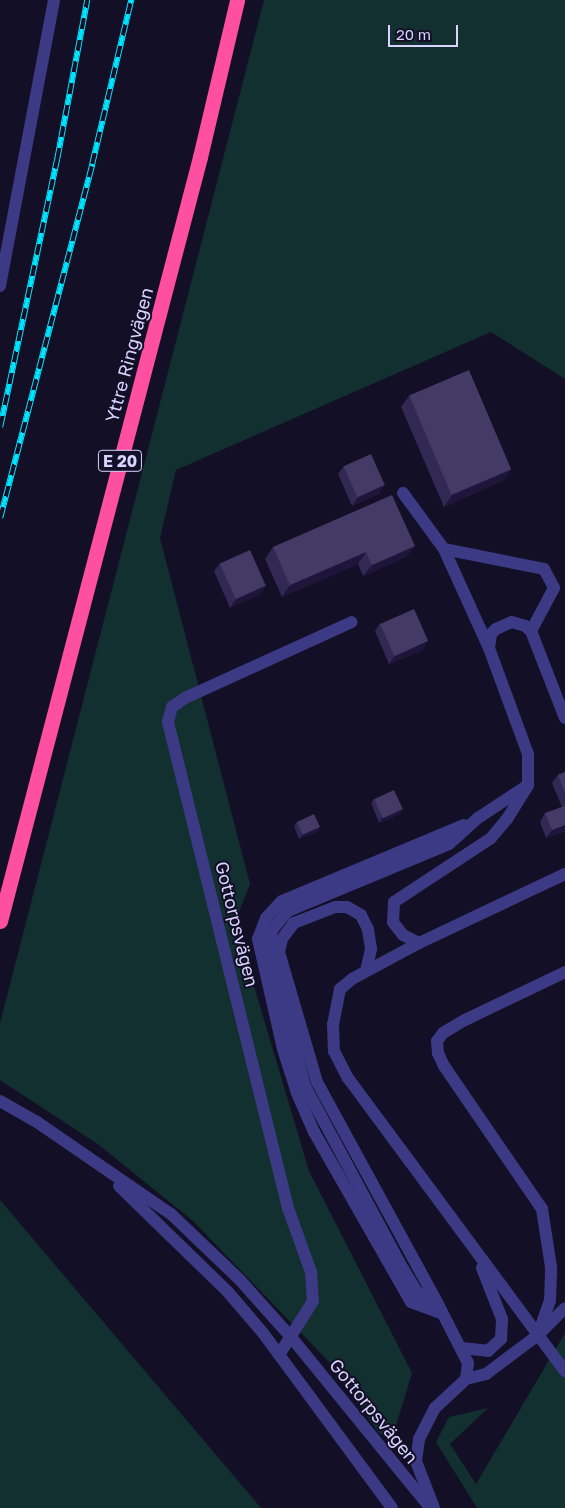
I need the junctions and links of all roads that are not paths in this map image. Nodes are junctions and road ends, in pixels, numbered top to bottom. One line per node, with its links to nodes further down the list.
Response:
1 (54, 0): 3 (street)
2 (237, 0): 12 (highway, Yttre Ringvägen / E 20)
3 (0, 286)
4 (403, 493): 5 (street)
5 (444, 550): 7 (street); 8 (street)
6 (352, 622): 22 (street, Gottorpsvägen)
7 (530, 631): 8 (street); 9 (street)
8 (489, 648): 10 (street)
9 (565, 718)
10 (528, 785): 13 (street); 20 (street)
11 (565, 874): 13 (street)
12 (0, 921)
13 (419, 942): 14 (street)
14 (366, 971): 18 (street); 20 (street)
15 (565, 972): 21 (street)
16 (0, 1101): 17 (street, Gottorpsvägen)
17 (90, 1159): 22 (street, Gottorpsvägen); 24 (street, Gottorpsvägen)
18 (476, 1252): 21 (street); 23 (street)
19 (565, 1308): 21 (street)
20 (439, 1309): 23 (street)
21 (538, 1335): 25 (street); 26 (street)
22 (291, 1337): 24 (street, Gottorpsvägen); 28 (street, Gottorpsvägen)
23 (461, 1348): 26 (street)
24 (279, 1355): 27 (street, Gottorpsvägen)
25 (565, 1371)
26 (466, 1379): 28 (street)
27 (392, 1508)
28 (432, 1508)

